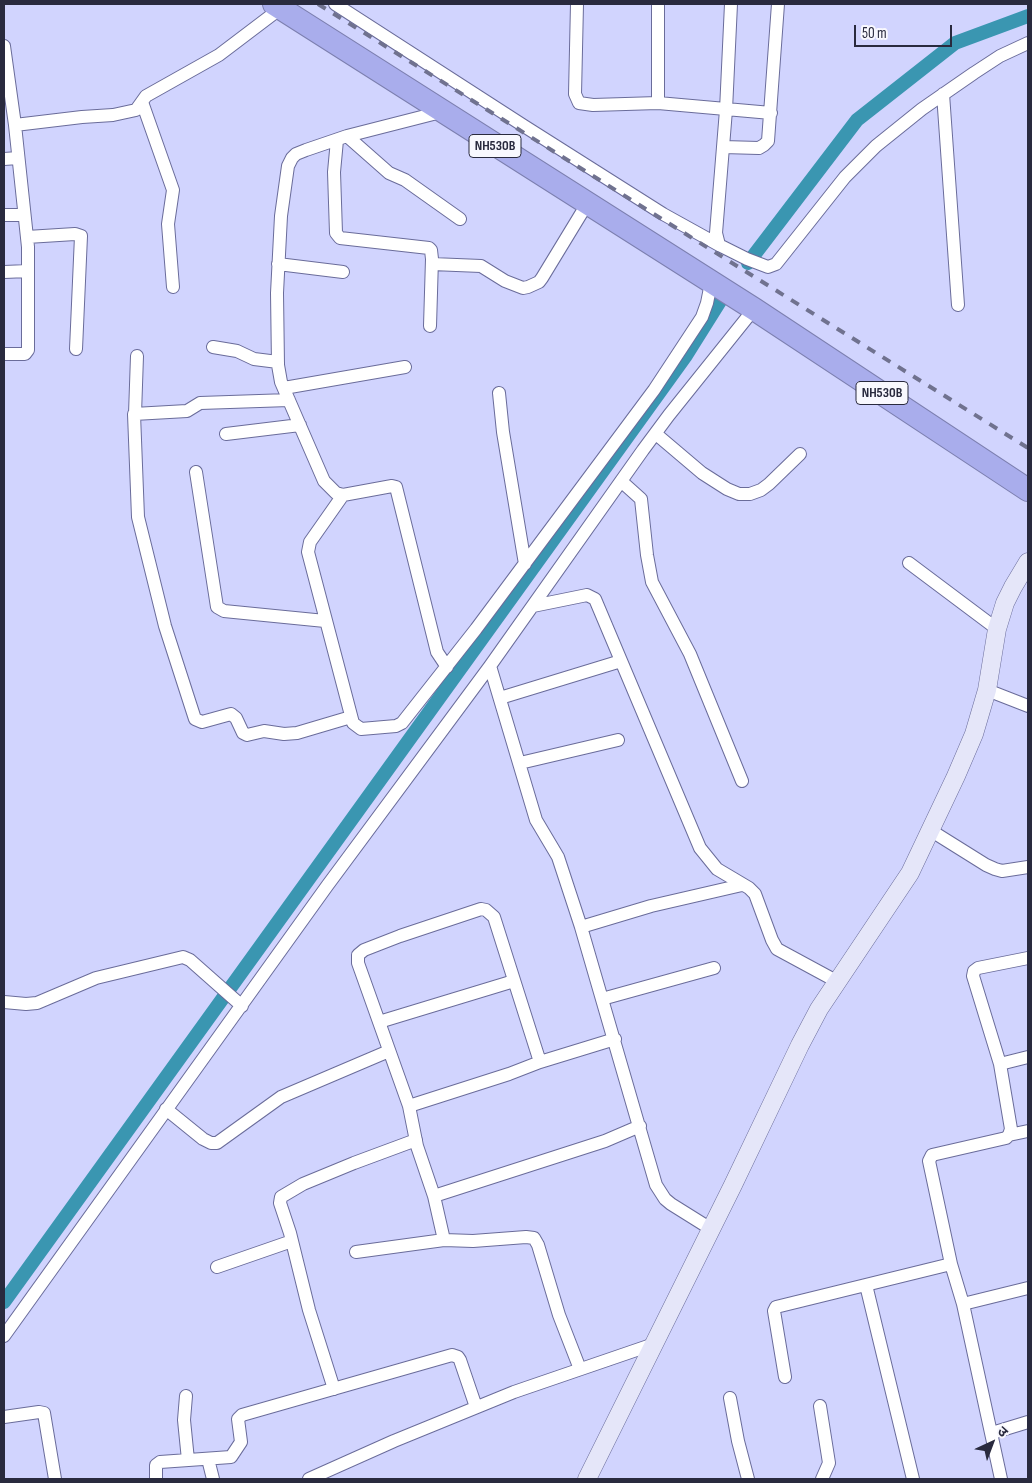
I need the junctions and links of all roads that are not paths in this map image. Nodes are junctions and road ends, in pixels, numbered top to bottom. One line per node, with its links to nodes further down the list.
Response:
1 (335, 4): 25 (street)
2 (577, 4): 11 (street)
3 (658, 4): 11 (street)
4 (731, 4): 12 (street)
5 (778, 4): 14 (street)
6 (277, 6): 10 (street); 13 (highway, NH530B)
7 (1028, 43): 9 (street)
8 (4, 46): 15 (street)
9 (943, 94): 25 (street); 33 (street)
10 (142, 102): 15 (street); 31 (street)
11 (658, 103): 12 (street)
12 (726, 110): 14 (street); 17 (street)
13 (441, 112): 16 (street); 20 (highway, NH530B)
14 (771, 113): 17 (street)
15 (15, 125): 18 (street)
16 (342, 138): 23 (street); 26 (street); 27 (street)
17 (723, 147): 25 (street)
18 (18, 158): 19 (street); 22 (street)
19 (4, 159)
20 (587, 204): 27 (street); 32 (highway, NH530B)
21 (4, 215): 22 (street)
22 (24, 216): 24 (street)
23 (460, 219)
24 (27, 237): 28 (street); 36 (street)
25 (719, 245)
26 (278, 264): 30 (street); 39 (street)
27 (432, 264): 34 (street)
28 (28, 271): 29 (street); 37 (street)
29 (4, 272)
30 (343, 272)
31 (173, 287)
32 (729, 294): 46 (street); 50 (highway, NH530B); 54 (street)
33 (958, 305)
34 (430, 326)
35 (213, 347): 39 (street)
36 (76, 349)
37 (4, 354)
38 (137, 356): 43 (street)
39 (278, 362): 42 (street)
40 (405, 367): 42 (street)
41 (499, 393): 54 (street)
42 (286, 394): 43 (street); 44 (street)
43 (135, 414): 64 (street)
44 (300, 425): 45 (street); 51 (street)
45 (226, 434)
46 (656, 434): 47 (street); 49 (street)
47 (800, 454)
48 (196, 472): 56 (street)
49 (621, 481): 55 (street); 67 (street)
50 (1028, 490)
51 (342, 495): 56 (street); 60 (street)
52 (1028, 562): 57 (street)
53 (909, 563): 57 (street)
54 (525, 564): 60 (street)
55 (533, 606): 58 (street); 59 (street)
56 (325, 621): 64 (street)
57 (998, 629): 61 (street)
58 (621, 661): 62 (street); 70 (street)
59 (490, 666): 62 (street); 78 (street)
60 (447, 667): 64 (street)
61 (987, 690): 63 (street); 68 (street)
62 (500, 698): 66 (street)
63 (1028, 706)
64 (351, 717)
65 (618, 740): 66 (street)
66 (520, 763): 71 (street)
67 (742, 781)
68 (930, 830): 69 (street); 75 (street)
69 (1028, 867)
70 (742, 885): 71 (street); 75 (street)
71 (581, 927): 76 (street)
72 (1028, 958): 84 (street)
73 (714, 968): 76 (street)
74 (514, 981): 79 (street); 79 (street); 83 (street)
75 (838, 982): 92 (street)
76 (602, 999): 80 (street)
77 (4, 1002): 78 (street)
78 (241, 1004): 86 (street)
79 (379, 1022): 81 (street)
80 (615, 1039): 83 (street); 87 (street)
81 (389, 1051): 85 (street); 86 (street)
82 (1028, 1057): 84 (street)
83 (540, 1062): 85 (street)
84 (1000, 1064): 89 (street)
85 (409, 1106): 90 (street)
86 (166, 1109): 101 (street)
87 (640, 1126): 91 (street); 92 (street)
88 (1028, 1131): 89 (street)
89 (1009, 1135): 96 (street)
90 (416, 1140): 91 (street); 94 (street)
91 (434, 1196): 93 (street)
92 (711, 1229): 102 (street)
93 (444, 1240): 95 (street); 103 (street)
94 (292, 1241): 97 (street); 105 (street)
95 (356, 1252)
96 (952, 1264): 98 (street); 100 (street)
97 (217, 1266)
98 (866, 1285): 104 (street); 122 (street)
99 (1028, 1288): 100 (street)
100 (963, 1304): 112 (street)
101 (4, 1336)
102 (654, 1344): 103 (street); 119 (street)
103 (580, 1369): 109 (street)
104 (785, 1377)
105 (334, 1389): 109 (street); 113 (street)
106 (186, 1396): 114 (street)
107 (730, 1398): 120 (street)
108 (820, 1406): 121 (street)
109 (476, 1408): 118 (street)
110 (4, 1417): 115 (street)
111 (1028, 1422): 112 (street)
112 (992, 1433): 123 (street)
113 (208, 1459): 114 (street); 117 (street)
114 (188, 1460): 116 (street)
115 (54, 1479)
116 (156, 1479)
117 (213, 1479)
118 (309, 1479)
119 (587, 1479)
120 (748, 1479)
121 (822, 1479)
122 (913, 1479)
123 (1001, 1479)

